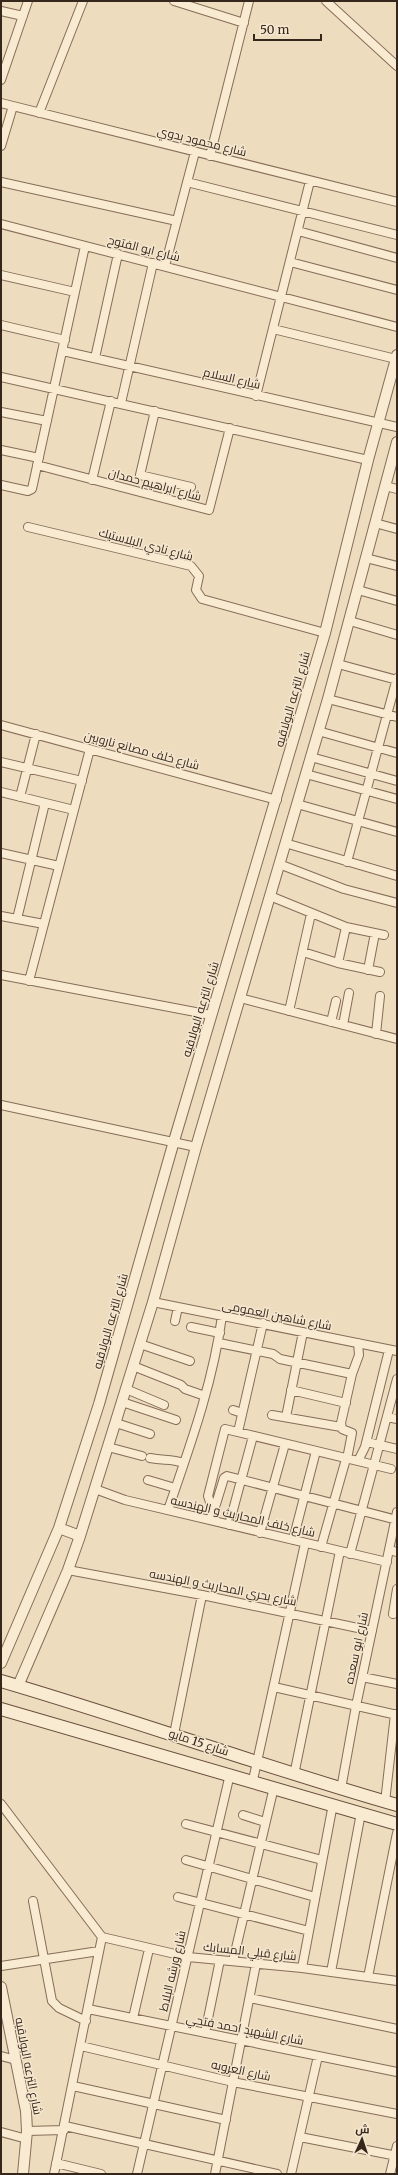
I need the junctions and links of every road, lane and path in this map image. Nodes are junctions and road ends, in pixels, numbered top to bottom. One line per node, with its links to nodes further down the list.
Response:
1 (28, 1): 7 (street)
2 (83, 1): 14 (street)
3 (174, 1): 8 (street)
4 (249, 1): 8 (street)
5 (326, 1): 10 (street)
6 (1, 10): 7 (street)
7 (23, 16): 9 (street)
8 (244, 23): 17 (street)
9 (5, 56): 11 (street)
10 (397, 66)
11 (1, 80)
12 (1, 103): 13 (street, شارع محمود بدوي)
13 (13, 106): 14 (street, شارع محمود بدوي); 15 (street)
14 (39, 113): 16 (street, شارع محمود بدوي)
15 (1, 146)
16 (195, 152): 17 (street, شارع محمود بدوي); 20 (street)
17 (210, 156): 18 (street, شارع محمود بدوي)
18 (310, 181): 21 (street, شارع محمود بدوي); 22 (street)
19 (1, 182): 23 (street)
20 (187, 182): 22 (street); 23 (street)
21 (397, 202)
22 (303, 211): 25 (street); 26 (street)
23 (177, 221): 32 (street)
24 (1, 224): 27 (street, شارع ابو الفتوح)
25 (298, 231): 29 (street); 30 (street)
26 (397, 235)
27 (85, 246): 28 (street, شارع ابو الفتوح); 35 (street)
28 (118, 254): 31 (street, شارع ابو الفتوح); 43 (street)
29 (397, 258)
30 (290, 262): 34 (street); 36 (street)
31 (153, 263): 32 (street, شارع ابو الفتوح); 44 (street)
32 (165, 266): 36 (street, شارع ابو الفتوح)
33 (1, 275): 35 (street)
34 (397, 290)
35 (75, 292): 40 (street)
36 (281, 296): 38 (street, شارع ابو الفتوح); 39 (street)
37 (1, 325): 40 (street)
38 (397, 327)
39 (273, 328): 42 (street); 47 (street)
40 (65, 340): 41 (street)
41 (63, 351): 43 (street, شارع السلام); 46 (street)
42 (396, 357): 53 (street, شارع الترعه البولاقيه)
43 (95, 358): 44 (street, شارع السلام)
44 (130, 367): 47 (street, شارع السلام); 49 (street)
45 (1, 377): 46 (street)
46 (55, 388): 48 (street); 52 (street)
47 (256, 396): 53 (street, شارع السلام)
48 (112, 400): 49 (street); 60 (street)
49 (122, 403): 50 (street)
50 (155, 411): 55 (street); 63 (street)
51 (1, 412): 52 (street)
52 (47, 421): 59 (street)
53 (378, 424): 54 (street, شارع السلام); 58 (street, شارع الترعه البولاقيه)
54 (397, 427)
55 (230, 428): 58 (street); 60 (street, شارع ابراهيم حمدان)
56 (396, 449): 62 (street)
57 (1, 450): 59 (street, شارع ابراهيم حمدان)
58 (368, 460): 73 (street, شارع الترعه البولاقيه)
59 (38, 462): 60 (street, شارع ابراهيم حمدان); 61 (street)
60 (92, 480)
61 (1, 485)
62 (385, 486): 64 (street); 65 (street)
63 (191, 487)
64 (397, 489)
65 (375, 523): 67 (street); 68 (street)
66 (28, 527): 73 (street, شارع نادي البلاستيك)
67 (397, 529)
68 (366, 558): 69 (street); 70 (street)
69 (397, 566)
70 (358, 590): 71 (street); 72 (street)
71 (397, 601)
72 (350, 621): 74 (street); 75 (street)
73 (325, 633): 97 (street, شارع الترعه البولاقيه)
74 (397, 635)
75 (338, 664): 76 (street); 77 (street)
76 (397, 679): 78 (street)
77 (328, 699): 78 (street); 81 (street)
78 (387, 714): 79 (street); 83 (street)
79 (397, 717)
80 (1, 725): 82 (street, شارع خلف مصانع ناروبين)
81 (318, 731): 83 (street); 86 (street)
82 (36, 734): 84 (street, شارع خلف مصانع ناروبين); 88 (street)
83 (378, 748): 85 (street); 90 (street)
84 (90, 749): 91 (street); 97 (street, شارع خلف مصانع ناروبين)
85 (397, 753)
86 (311, 757): 89 (street); 90 (street)
87 (1, 762): 88 (street)
88 (27, 768): 91 (street); 95 (street)
89 (306, 774): 93 (street); 99 (street)
90 (371, 774): 92 (street); 93 (street)
91 (82, 781): 100 (street)
92 (397, 781)
93 (366, 790): 96 (street); 101 (street)
94 (1, 792): 95 (street)
95 (20, 796): 98 (street)
96 (397, 799)
97 (277, 800): 130 (street, شارع الترعه البولاقيه)
98 (46, 803): 100 (street); 105 (street)
99 (297, 804): 101 (street); 103 (street)
100 (74, 810): 108 (street)
101 (358, 821): 102 (street); 106 (street)
102 (397, 832)
103 (285, 843): 106 (street); 107 (street)
104 (1, 853): 105 (street)
105 (32, 860): 108 (street); 114 (street)
106 (347, 862): 109 (street)
107 (279, 864): 110 (street); 111 (street)
108 (59, 866): 115 (street)
109 (397, 876)
110 (270, 896): 112 (street); 127 (street)
111 (397, 902)
112 (311, 914): 116 (street); 119 (street)
113 (1, 916): 114 (street)
114 (17, 919): 115 (street)
115 (44, 924): 124 (street)
116 (346, 927): 117 (street); 120 (street)
117 (375, 933): 118 (street); 121 (street)
118 (384, 935)
119 (303, 952): 120 (street); 129 (street)
120 (338, 963): 121 (street)
121 (368, 970): 122 (street)
122 (380, 972)
123 (1, 975): 124 (street)
124 (29, 980): 130 (street)
125 (349, 993): 132 (street)
126 (380, 996): 133 (street)
127 (240, 998): 129 (street); 137 (street)
128 (336, 1001): 131 (street)
129 (289, 1011): 131 (street)
130 (211, 1015): 136 (street, شارع الترعه البولاقيه)
131 (332, 1022): 132 (street)
132 (343, 1025): 133 (street)
133 (376, 1034): 134 (street)
134 (397, 1039)
135 (1, 1105): 136 (street)
136 (174, 1141): 137 (street); 199 (street, شارع الترعه البولاقيه)
137 (196, 1147): 138 (street)
138 (153, 1302): 139 (street, شارع شاهين العمومى); 148 (street)
139 (178, 1307): 140 (street, شارع شاهين العمومى); 141 (street)
140 (222, 1316): 142 (street, شارع شاهين العمومى); 145 (street)
141 (175, 1322)
142 (263, 1323): 144 (street, شارع شاهين العمومى); 149 (street)
143 (190, 1327): 145 (street)
144 (303, 1332): 147 (street, شارع شاهين العمومى); 152 (street)
145 (220, 1333): 146 (street)
146 (218, 1343): 149 (street); 159 (street)
147 (358, 1343): 150 (street, شارع شاهين العمومى); 154 (street)
148 (140, 1344): 151 (street); 153 (street)
149 (257, 1350): 152 (street); 164 (street)
150 (393, 1351): 155 (street)
151 (190, 1361)
152 (296, 1363): 154 (street); 158 (street)
153 (133, 1366): 157 (street); 159 (street)
154 (352, 1374): 161 (street)
155 (381, 1384): 156 (street); 175 (street)
156 (396, 1384): 166 (street)
157 (126, 1389): 160 (street); 162 (street)
158 (291, 1390): 161 (street); 167 (street)
159 (205, 1396): 183 (street)
160 (122, 1402): 169 (street); 170 (street)
161 (346, 1403): 171 (street)
162 (164, 1405)
163 (233, 1410): 164 (street)
164 (242, 1413): 172 (street)
165 (272, 1415): 167 (street)
166 (387, 1416): 168 (street); 177 (street)
167 (286, 1417): 171 (street)
168 (397, 1419)
169 (176, 1420)
170 (116, 1423): 173 (street); 178 (street)
171 (341, 1427): 181 (street)
172 (238, 1432): 174 (street); 193 (street)
173 (150, 1434)
174 (253, 1436): 176 (street); 187 (street)
175 (367, 1442): 177 (street); 182 (street)
176 (285, 1444): 180 (street); 189 (street)
177 (380, 1445): 179 (street); 184 (street)
178 (108, 1447): 183 (street); 190 (street)
179 (397, 1449)
180 (316, 1451): 181 (street); 191 (street)
181 (347, 1459): 182 (street); 192 (street)
182 (358, 1461): 184 (street)
183 (184, 1463): 188 (street)
184 (375, 1465): 185 (street); 195 (street)
185 (391, 1469)
186 (148, 1480): 188 (street)
187 (242, 1480): 189 (street); 193 (street); 198 (street)
188 (175, 1488): 194 (street)
189 (272, 1488): 191 (street); 200 (street)
190 (95, 1489): 194 (street, شارع خلف المحاريث و الهندسه); 201 (street)
191 (305, 1495): 192 (street); 202 (street)
192 (333, 1503): 195 (street); 204 (street)
193 (216, 1504): 197 (street)
194 (168, 1510): 197 (street, شارع خلف المحاريث و الهندسه)
195 (362, 1511): 196 (street); 207 (street)
196 (396, 1517): 206 (street, شارع ابو سعده)
197 (210, 1520): 198 (street, شارع خلف المحاريث و الهندسه)
198 (229, 1525): 200 (street, شارع خلف المحاريث و الهندسه)
199 (59, 1528): 201 (street); 217 (street, شارع الترعه البولاقيه)
200 (260, 1533): 202 (street, شارع خلف المحاريث و الهندسه)
201 (80, 1536): 209 (street)
202 (293, 1540): 203 (street, شارع خلف المحاريث و الهندسه)
203 (305, 1543): 204 (street, شارع خلف المحاريث و الهندسه); 213 (street)
204 (321, 1547): 205 (street, شارع خلف المحاريث و الهندسه)
205 (340, 1551): 207 (street, شارع خلف المحاريث و الهندسه); 215 (street)
206 (393, 1551): 208 (street, شارع ابو سعده)
207 (350, 1554): 208 (street, شارع خلف المحاريث و الهندسه)
208 (386, 1562): 210 (street, شارع ابو سعده)
209 (68, 1570): 212 (street, شارع بحري المحاريث و الهندسه); 221 (street)
210 (382, 1586): 211 (street); 216 (street, شارع ابو سعده)
211 (397, 1589): 214 (street)
212 (202, 1595): 213 (street, شارع بحري المحاريث و الهندسه); 227 (street)
213 (290, 1612): 215 (street, شارع بحري المحاريث و الهندسه); 222 (street)
214 (393, 1614)
215 (326, 1621): 216 (street, شارع بحري المحاريث و الهندسه); 223 (street)
216 (372, 1631): 218 (street, شارع ابو سعده)
217 (1, 1663)
218 (362, 1676): 220 (street); 224 (street, شارع ابو سعده)
219 (1, 1681): 221 (main road, شارع 15 مايو)
220 (397, 1684)
221 (18, 1686): 227 (main road, شارع 15 مايو)
222 (274, 1687): 223 (street); 228 (street)
223 (310, 1695): 224 (street); 230 (street)
224 (356, 1706): 226 (street); 233 (street, شارع ابو سعده)
225 (1, 1709): 229 (main road, شارع 15 مايو)
226 (396, 1714): 236 (street)
227 (174, 1734): 228 (main road, شارع 15 مايو)
228 (257, 1762): 230 (main road, شارع 15 مايو); 231 (street)
229 (230, 1774): 231 (main road, شارع 15 مايو); 242 (street, شارع ورشه البلاط)
230 (294, 1775): 233 (main road, شارع 15 مايو)
231 (253, 1780): 232 (main road, شارع 15 مايو)
232 (274, 1787): 235 (main road, شارع 15 مايو); 239 (street)
233 (341, 1789): 236 (main road, شارع 15 مايو)
234 (1, 1804): 255 (street)
235 (333, 1804): 237 (main road, شارع 15 مايو); 246 (street)
236 (391, 1804)
237 (361, 1813): 241 (main road, شارع 15 مايو); 265 (street)
238 (243, 1815): 239 (street)
239 (265, 1822): 244 (street)
240 (186, 1824): 242 (street)
241 (397, 1824)
242 (217, 1831): 244 (street); 247 (street, شارع ورشه البلاط)
243 (397, 1833): 266 (street)
244 (260, 1843): 246 (street); 248 (street)
245 (186, 1860): 247 (street)
246 (322, 1860): 250 (street)
247 (208, 1866): 248 (street); 252 (street, شارع ورشه البلاط)
248 (252, 1879): 250 (street); 253 (street)
249 (178, 1897): 252 (street)
250 (315, 1897): 254 (street)
251 (33, 1901): 259 (street)
252 (200, 1902): 253 (street); 258 (street, شارع ورشه البلاط)
253 (244, 1914): 254 (street); 261 (street)
254 (309, 1932): 264 (street)
255 (102, 1937): 256 (street, شارع قبلي المسابك); 257 (street)
256 (149, 1949): 258 (street, شارع قبلي المسابك); 271 (street)
257 (99, 1951): 259 (street); 270 (street)
258 (188, 1957): 260 (street, شارع قبلي المسابك); 273 (street, شارع ورشه البلاط)
259 (44, 1959): 263 (street); 272 (street)
260 (220, 1960): 261 (street, شارع قبلي المسابك); 275 (street)
261 (233, 1961): 262 (street, شارع قبلي المسابك)
262 (256, 1964): 264 (street, شارع قبلي المسابك); 269 (street)
263 (1, 1966)
264 (302, 1968): 265 (street, شارع قبلي المسابك)
265 (331, 1972): 266 (street, شارع قبلي المسابك)
266 (368, 1977): 267 (street, شارع قبلي المسابك)
267 (397, 1981)
268 (1, 1987): 280 (street, شارع الترعه البولاقيه)
269 (250, 1998): 274 (street); 276 (street)
270 (88, 2009): 271 (street, شارع الشهيد احمد فتحي); 272 (street)
271 (133, 2018): 273 (street, شارع الشهيد احمد فتحي)
272 (86, 2021): 277 (street)
273 (172, 2026): 275 (street, شارع الشهيد احمد فتحي); 281 (street, شارع ورشه البلاط)
274 (397, 2029)
275 (205, 2033): 276 (street, شارع الشهيد احمد فتحي)
276 (242, 2040): 279 (street, شارع الشهيد احمد فتحي); 283 (street)
277 (81, 2046): 281 (street, شارع العروبه); 284 (street)
278 (1, 2056): 280 (street)
279 (318, 2056): 282 (street, شارع الشهيد احمد فتحي); 285 (street)
280 (16, 2060): 291 (street, شارع الترعه البولاقيه)
281 (162, 2065): 283 (street, شارع العروبه); 286 (street, شارع ورشه البلاط)
282 (397, 2072)
283 (233, 2082): 285 (street, شارع العروبه); 288 (street)
284 (73, 2086): 286 (street); 289 (street)
285 (308, 2097): 287 (street, شارع العروبه); 292 (street)
286 (153, 2104): 288 (street); 293 (street, شارع ورشه البلاط)
287 (397, 2114)
288 (226, 2120): 296 (street)
289 (64, 2128): 291 (street); 293 (street); 297 (street)
290 (1, 2132): 291 (street)
291 (27, 2135): 298 (street, شارع الترعه البولاقيه)
292 (300, 2137): 295 (street); 304 (street)
293 (144, 2144): 296 (street); 301 (street, شارع ورشه البلاط)
294 (397, 2146): 295 (street)
295 (396, 2156): 305 (street)
296 (218, 2161): 302 (street); 303 (street)
297 (56, 2163): 299 (street); 300 (street)
298 (23, 2174)
299 (54, 2174)
300 (101, 2174)
301 (137, 2174)
302 (215, 2174)
303 (277, 2174)
304 (291, 2174)
305 (390, 2174)

